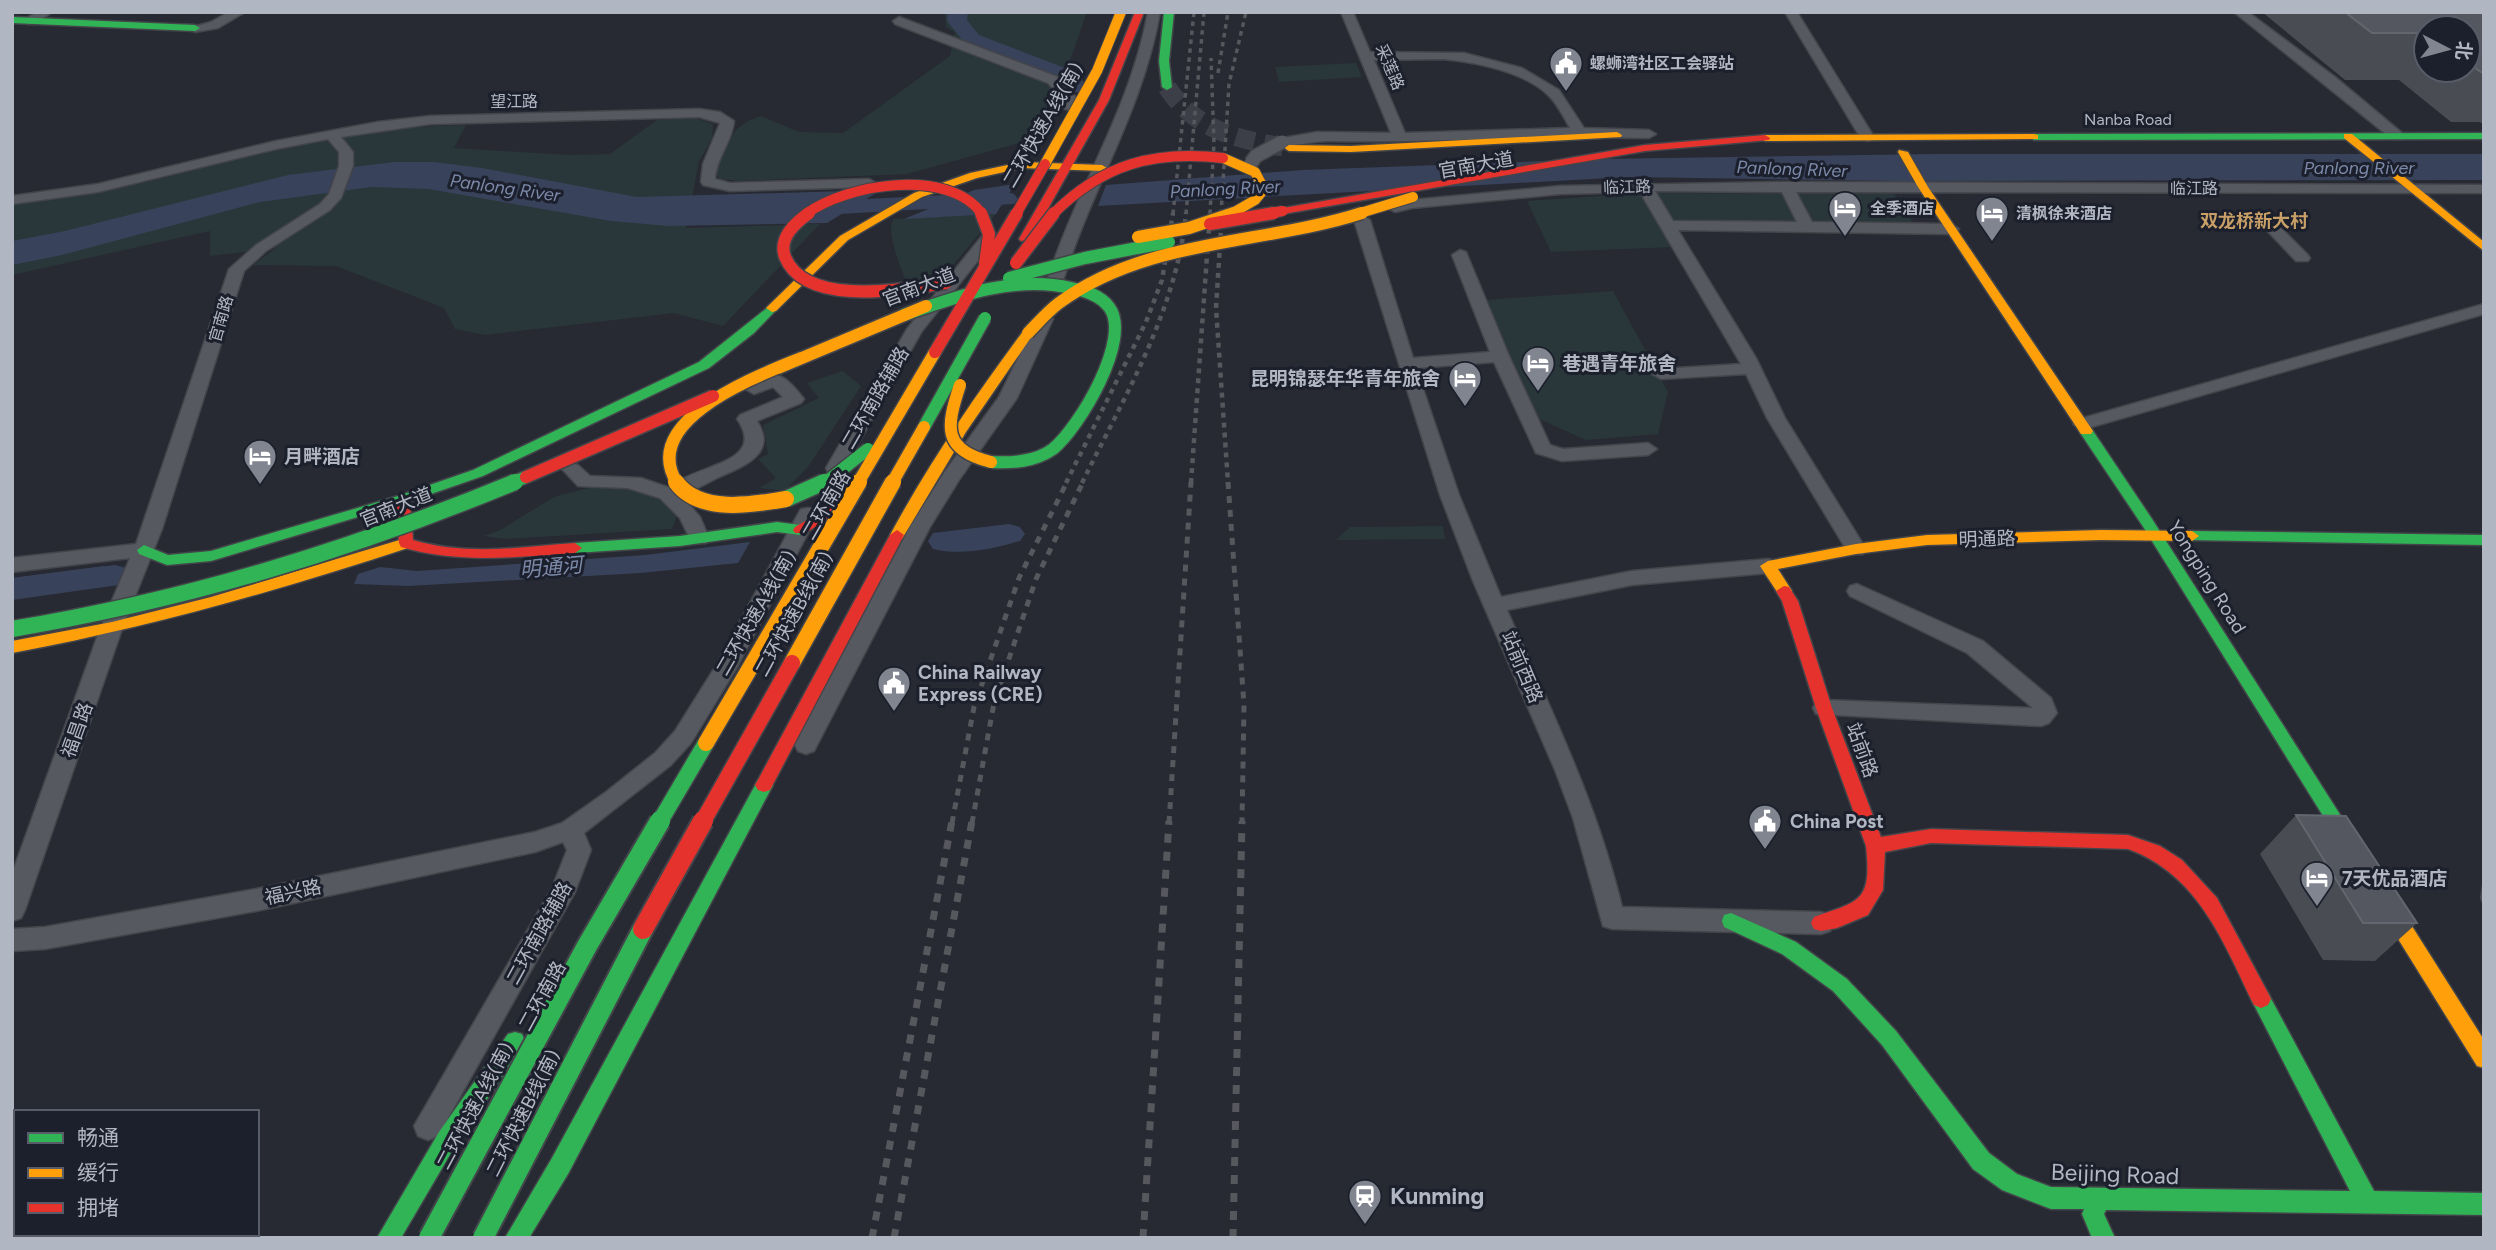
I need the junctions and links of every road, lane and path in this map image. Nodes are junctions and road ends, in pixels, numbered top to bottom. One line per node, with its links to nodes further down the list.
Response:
1 (46, 12): 13 (street)
2 (239, 12): 14 (street)
3 (1114, 12): 17 (street, 二环南路辅路)
4 (1122, 12): 32 (main road, 二环南路); 53 (main road, 二环快速A线(南), bridge)
5 (1141, 12): 33 (main road); 52 (main road, 二环快速B线(南), bridge)
6 (1154, 12): 34 (street)
7 (1169, 12): 16 (main road)
8 (1347, 12): 15 (street, 采莲路)
9 (1791, 12): 25 (street)
10 (2240, 12): 22 (street)
11 (12, 20): 13 (main road)
12 (898, 20): 17 (street)
13 (31, 21): 14 (main road)
14 (195, 28)
15 (1367, 57): 18 (street); 21 (street, 采莲路)
16 (1167, 88)
17 (1070, 106): 32 (street, 二环南路辅路)
18 (1579, 131): 20 (street, 临江路); 21 (street, 临江路)
19 (331, 134): 39 (street, 望江路); 42 (street, 望江路); 75 (street, 官南路)
20 (1649, 134): 25 (main road); 28 (main road)
21 (1399, 135): 28 (street, 临江路)
22 (2397, 136): 23 (main road, Nanba Road); 26 (main road, Nanba Road)
23 (2484, 136)
24 (1772, 138): 25 (main road, Nanba Road); 29 (main road, 官南大道)
25 (1875, 140): 26 (main road, Nanba Road); 29 (main road, 官南大道); 30 (main road, Nanba Road)
26 (2359, 144): 27 (main road, Nanba Road); 30 (main road, Nanba Road); 36 (main road)
27 (2484, 144)
28 (1285, 145): 44 (street, 临江路, bridge)
29 (1717, 145): 31 (main road); 41 (main road, 官南大道); 48 (main road, 官南大道, bridge)
30 (1934, 145): 31 (main road)
31 (1903, 153): 35 (main road, Yongping Road)
32 (1042, 164): 33 (main road); 39 (main road); 68 (main road, 二环南路); 69 (street, 二环南路辅路)
33 (1067, 165): 34 (main road); 104 (main road)
34 (1102, 168): 76 (street)
35 (1922, 185): 36 (street, 临江路); 38 (street, 临江路); 47 (main road, Yongping Road)
36 (2406, 185): 40 (street, 临江路); 49 (main road)
37 (1645, 187): 38 (street, 临江路); 44 (street, 临江路); 45 (street)
38 (1786, 187): 46 (street)
39 (935, 188): 67 (main road)
40 (2484, 189)
41 (1413, 197): 56 (main road, 官南大道, bridge); 79 (main road, bridge)
42 (12, 200)
43 (2263, 218): 51 (street)
44 (1362, 220): 59 (street, 站前西路)
45 (1666, 225): 46 (street); 60 (street)
46 (1807, 227): 47 (street)
47 (1951, 229): 63 (main road, Yongping Road)
48 (1138, 237): 52 (main road, 官南大道); 52 (main road, bridge)
49 (2484, 248)
50 (1460, 255): 57 (street)
51 (2302, 258)
52 (1011, 265): 53 (main road, bridge); 54 (main road, 二环快速B线(南), bridge); 83 (main road, 官南大道, bridge)
53 (976, 282): 62 (main road, 二环快速A线(南), bridge)
54 (991, 307): 56 (main road, bridge); 105 (main road, 二环快速B线(南), bridge)
55 (2484, 309): 63 (street)
56 (904, 315): 58 (main road, 官南大道, bridge)
57 (1500, 356): 59 (street); 64 (street)
58 (801, 358): 62 (main road, bridge); 85 (main road, 官南大道, bridge)
59 (1408, 365): 82 (street, 站前西路)
60 (1752, 369): 61 (street); 74 (street)
61 (1661, 374)
62 (915, 386): 91 (main road, 二环快速A线(南), bridge)
63 (2082, 424): 70 (main road, Yongping Road)
64 (1648, 449)
65 (571, 469): 66 (street); 66 (street); 73 (street)
66 (668, 494): 71 (street)
67 (403, 499): 73 (main road); 75 (main road)
68 (853, 499): 69 (main road); 103 (main road, 二环南路)
69 (800, 530): 71 (main road); 89 (street, 二环南路辅路)
70 (2156, 536): 72 (main road, 明通路); 74 (main road, 明通路); 96 (main road, Yongping Road)
71 (699, 538): 73 (main road)
72 (2484, 540)
73 (406, 543): 86 (main road)
74 (1856, 549): 78 (main road, 明通路)
75 (144, 550): 77 (street); 86 (street, 福昌路)
76 (908, 550): 79 (main road); 84 (street)
77 (12, 565)
78 (1768, 566): 82 (street, 明通路); 88 (main road, 站前路)
79 (877, 570): 81 (main road)
80 (1857, 591): 88 (street)
81 (866, 593): 84 (main road); 106 (main road)
82 (1495, 605): 93 (street, 站前西路)
83 (12, 612)
84 (872, 620): 107 (street)
85 (12, 629)
86 (111, 629): 87 (main road); 92 (street, 福昌路)
87 (12, 647)
88 (1824, 708): 90 (main road, 站前路)
89 (570, 831): 95 (street, 福兴路); 100 (street, 二环南路辅路)
90 (1875, 846): 94 (main road, 站前路); 98 (main road)
91 (620, 890): 101 (main road, bridge); 102 (main road, 二环快速A线(南), bridge)
92 (12, 910)
93 (1731, 921): 94 (street, 站前西路); 97 (main road, Beijing Road)
94 (1821, 923)
95 (12, 940)
96 (2484, 1059)
97 (2099, 1199): 98 (main road, Beijing Road); 108 (main road)
98 (2367, 1201): 99 (main road, Beijing Road)
99 (2484, 1204)
100 (366, 1238)
101 (388, 1238)
102 (429, 1238)
103 (438, 1238)
104 (476, 1238)
105 (483, 1238)
106 (516, 1238)
107 (545, 1238)
108 (2104, 1238)

